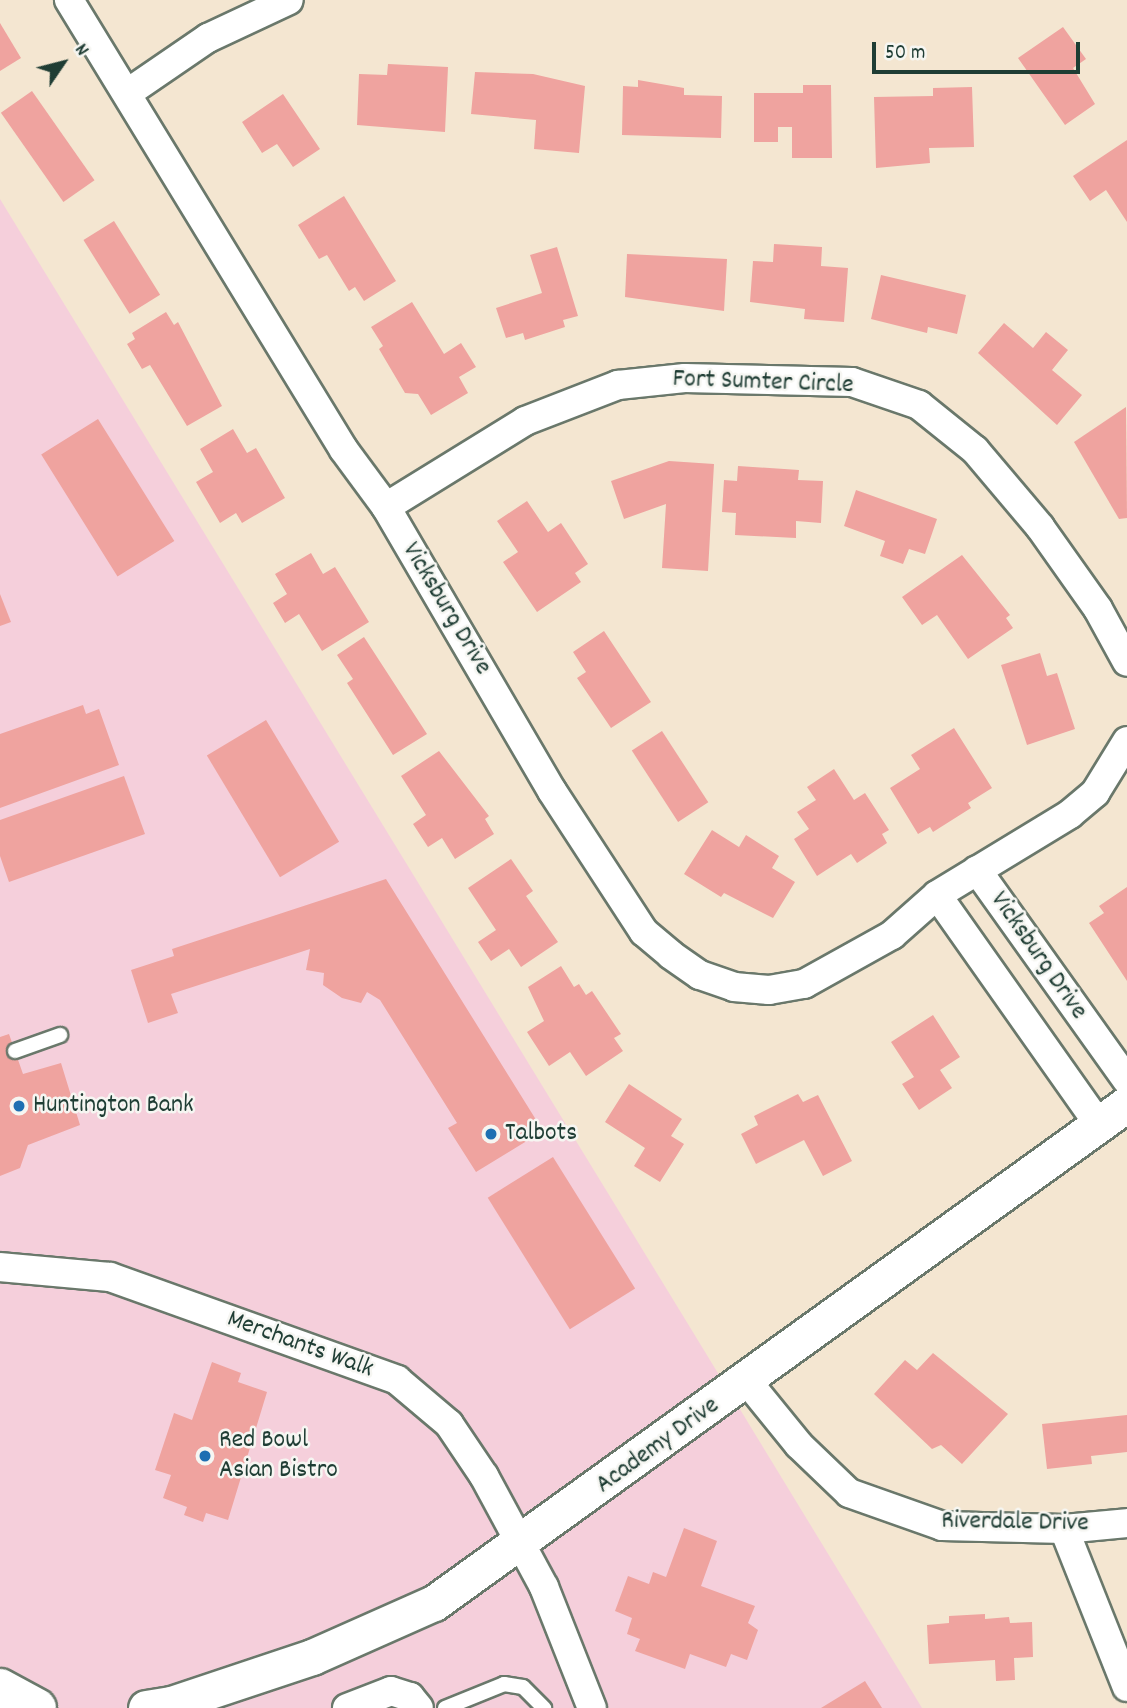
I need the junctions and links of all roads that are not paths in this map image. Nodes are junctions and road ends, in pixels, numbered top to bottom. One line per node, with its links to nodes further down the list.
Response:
1 (69, 0): 3 (street, Vicksburg Drive)
2 (289, 0): 3 (street)
3 (129, 92): 4 (street, Vicksburg Drive)
4 (386, 507): 5 (street, Fort Sumter Circle); 8 (street, Vicksburg Drive)
5 (1127, 662)
6 (1127, 741): 7 (street)
7 (978, 870): 8 (street, Vicksburg Drive); 11 (street, Vicksburg Drive)
8 (937, 895): 13 (street, Vicksburg Drive)
9 (60, 1035): 10 (lane)
10 (15, 1051)
11 (1127, 1080)
12 (1127, 1104): 13 (street, Academy Drive)
13 (1099, 1125): 15 (street, Academy Drive)
14 (0, 1267): 18 (street, Merchants Walk)
15 (747, 1381): 17 (street, Riverdale Drive); 18 (street, Academy Drive)
16 (1127, 1523): 17 (street, Riverdale Drive)
17 (1064, 1529): 19 (street)
18 (522, 1544): 21 (street, Academy Drive); 27 (street, Merchants Walk)
19 (1127, 1687)
20 (0, 1688): 22 (highway)
21 (164, 1707)
22 (37, 1708)
23 (347, 1708): 24 (street)
24 (419, 1708)
25 (444, 1708): 26 (lane)
26 (544, 1708)
27 (592, 1708)

